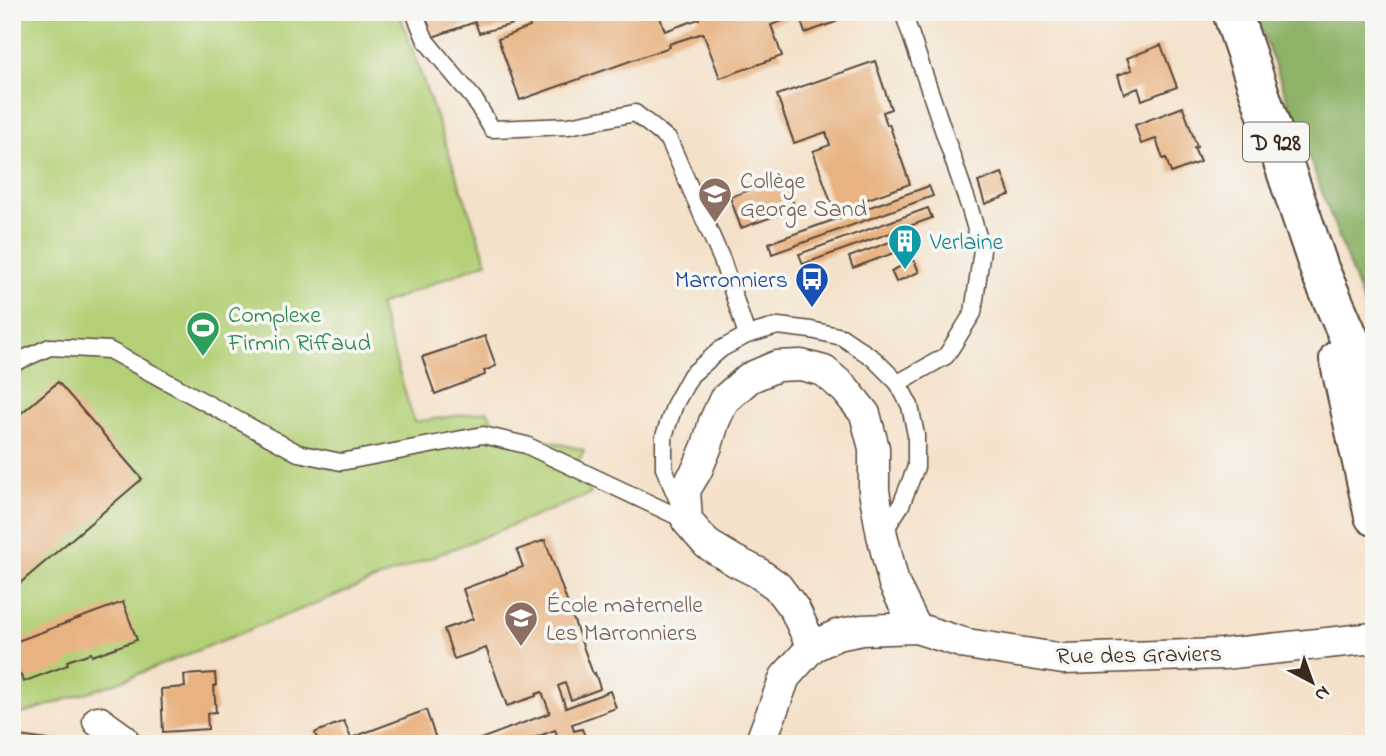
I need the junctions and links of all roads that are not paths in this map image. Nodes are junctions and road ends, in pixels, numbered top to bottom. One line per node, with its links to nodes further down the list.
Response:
1 (414, 12): 5 (lane)
2 (903, 12): 7 (lane)
3 (1232, 12): 4 (main road, D 928)
4 (1320, 271): 8 (main road, D 928); 9 (main road, D 928)
5 (747, 335): 7 (lane); 10 (lane)
6 (12, 363): 10 (lane)
7 (898, 383): 11 (lane)
8 (1374, 395)
9 (1374, 516)
10 (687, 521): 11 (street); 14 (street)
11 (882, 535): 12 (street)
12 (916, 628): 13 (street, Rue des Graviers); 14 (street, Rue des Graviers)
13 (1374, 638)
14 (813, 647): 17 (street, Rue des Graviers)
15 (98, 721): 16 (street)
16 (125, 744)
17 (760, 744)

